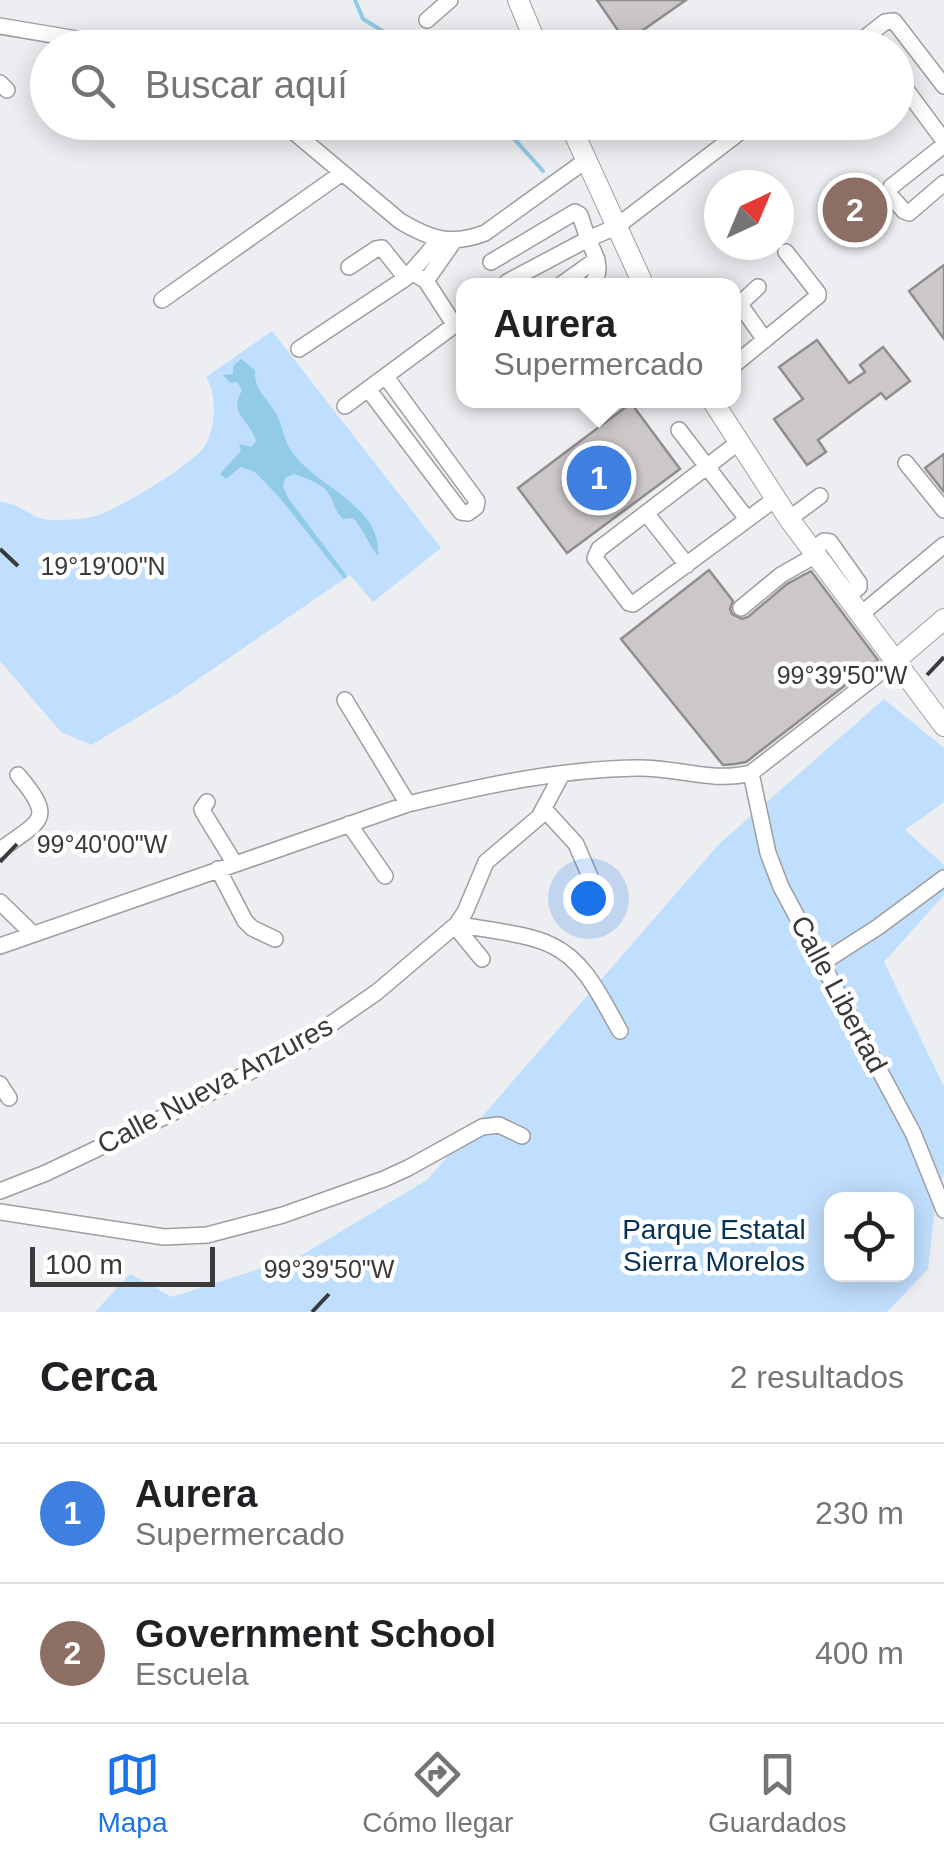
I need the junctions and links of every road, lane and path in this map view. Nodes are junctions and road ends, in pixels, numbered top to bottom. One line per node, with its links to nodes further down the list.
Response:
1 (450, 0): 3 (street)
2 (518, 0): 5 (main road)
3 (427, 20)
4 (0, 26): 8 (street)
5 (530, 30)
6 (879, 30): 7 (street)
7 (901, 30)
8 (30, 31)
9 (914, 47): 10 (street)
10 (944, 86)
11 (914, 101): 15 (street)
12 (304, 140): 17 (street)
13 (576, 140): 16 (main road)
14 (730, 140): 19 (street)
15 (944, 143): 18 (street)
16 (585, 161): 19 (main road); 22 (street)
17 (342, 172): 20 (street); 33 (street)
18 (944, 183)
19 (616, 227): 21 (street); 31 (main road)
20 (421, 233): 22 (street); 27 (street)
21 (588, 238): 23 (street); 25 (street); 28 (street)
22 (447, 240): 27 (street)
23 (596, 258): 29 (street); 30 (street)
24 (792, 260): 34 (street)
25 (491, 262)
26 (350, 267): 27 (street)
27 (416, 273): 35 (street); 37 (street)
28 (514, 278)
29 (570, 278)
30 (597, 278)
31 (640, 278)
32 (758, 288): 34 (street)
33 (162, 300)
34 (765, 340): 36 (street)
35 (299, 349)
36 (741, 360)
37 (386, 377): 38 (street); 38 (street)
38 (368, 390): 39 (street)
39 (345, 406)
40 (717, 408): 42 (main road)
41 (678, 430): 44 (street)
42 (739, 442): 44 (street); 46 (main road)
43 (906, 464): 47 (street)
44 (706, 466): 48 (street); 50 (street)
45 (820, 496): 49 (street)
46 (774, 498): 49 (main road); 50 (street)
47 (944, 510)
48 (646, 513): 53 (street); 53 (street)
49 (788, 518): 52 (main road)
50 (747, 519): 53 (street)
51 (944, 545): 55 (street)
52 (814, 552): 54 (street); 55 (main road)
53 (687, 565)
54 (741, 608)
55 (860, 615): 57 (main road)
56 (944, 619): 57 (main road)
57 (895, 662): 59 (main road); 60 (street)
58 (345, 700): 64 (street)
59 (943, 721)
60 (751, 773): 61 (street); 79 (street, Calle Libertad)
61 (562, 774): 64 (street); 65 (street, Calle Nueva Anzures)
62 (18, 775): 67 (street)
63 (206, 802): 68 (street)
64 (408, 804): 66 (street)
65 (545, 810): 72 (street); 74 (street, Calle Nueva Anzures)
66 (348, 824): 68 (street); 70 (street)
67 (0, 850)
68 (235, 864): 69 (street)
69 (218, 870): 75 (street); 76 (street)
70 (384, 876)
71 (944, 878): 79 (street)
72 (592, 881)
73 (0, 902): 75 (street)
74 (456, 925): 78 (street); 80 (street); 82 (street, Calle Nueva Anzures)
75 (34, 934): 77 (street)
76 (275, 939)
77 (0, 946)
78 (482, 959)
79 (822, 963): 83 (street, Calle Libertad)
80 (620, 1031)
81 (522, 1136): 84 (street)
82 (0, 1192)
83 (942, 1200)
84 (0, 1212)

